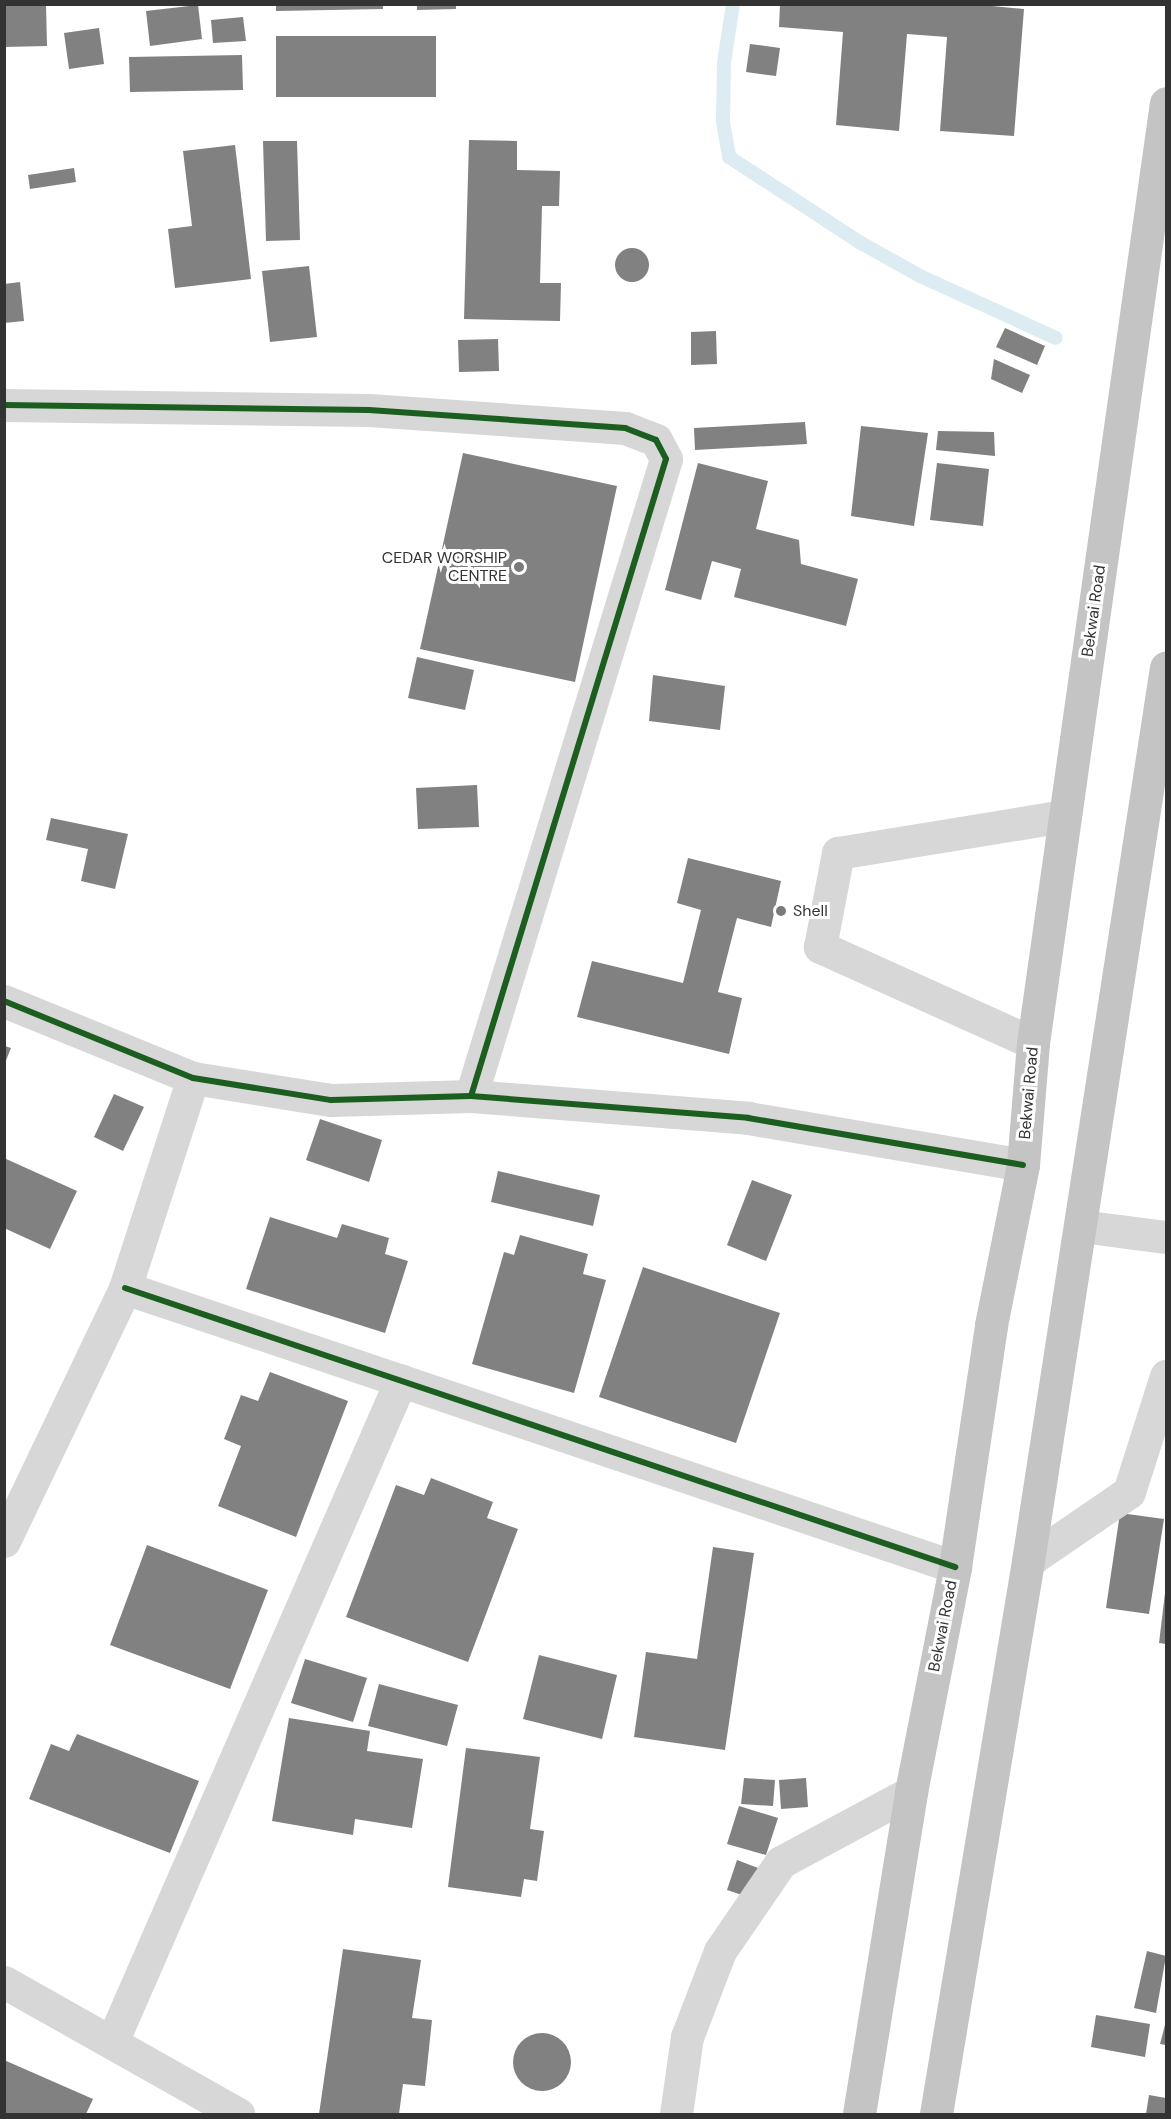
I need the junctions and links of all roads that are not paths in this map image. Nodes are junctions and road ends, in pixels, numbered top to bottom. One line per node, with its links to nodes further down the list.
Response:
1 (1167, 102): 2 (highway, Bekwai Road)
2 (1157, 243): 5 (highway, Bekwai Road)
3 (4, 405): 9 (street)
4 (1167, 668): 11 (highway)
5 (1065, 816): 7 (highway, Bekwai Road); 7 (street)
6 (4, 1001): 8 (street)
7 (1034, 1043): 10 (highway, Bekwai Road)
8 (193, 1078): 9 (street); 13 (street)
9 (471, 1096): 10 (street)
10 (1023, 1165): 18 (highway, Bekwai Road)
11 (1081, 1226): 12 (street); 17 (highway)
12 (1167, 1237)
13 (125, 1288): 15 (street); 16 (street)
14 (1167, 1376): 17 (street)
15 (401, 1380): 18 (street); 21 (street)
16 (4, 1541)
17 (1028, 1561): 25 (highway)
18 (955, 1567): 19 (highway, Bekwai Road)
19 (911, 1792): 23 (street); 24 (highway, Bekwai Road)
20 (4, 1982): 21 (street)
21 (112, 2042): 22 (street)
22 (238, 2115)
23 (676, 2115)
24 (859, 2115)
25 (936, 2115)

